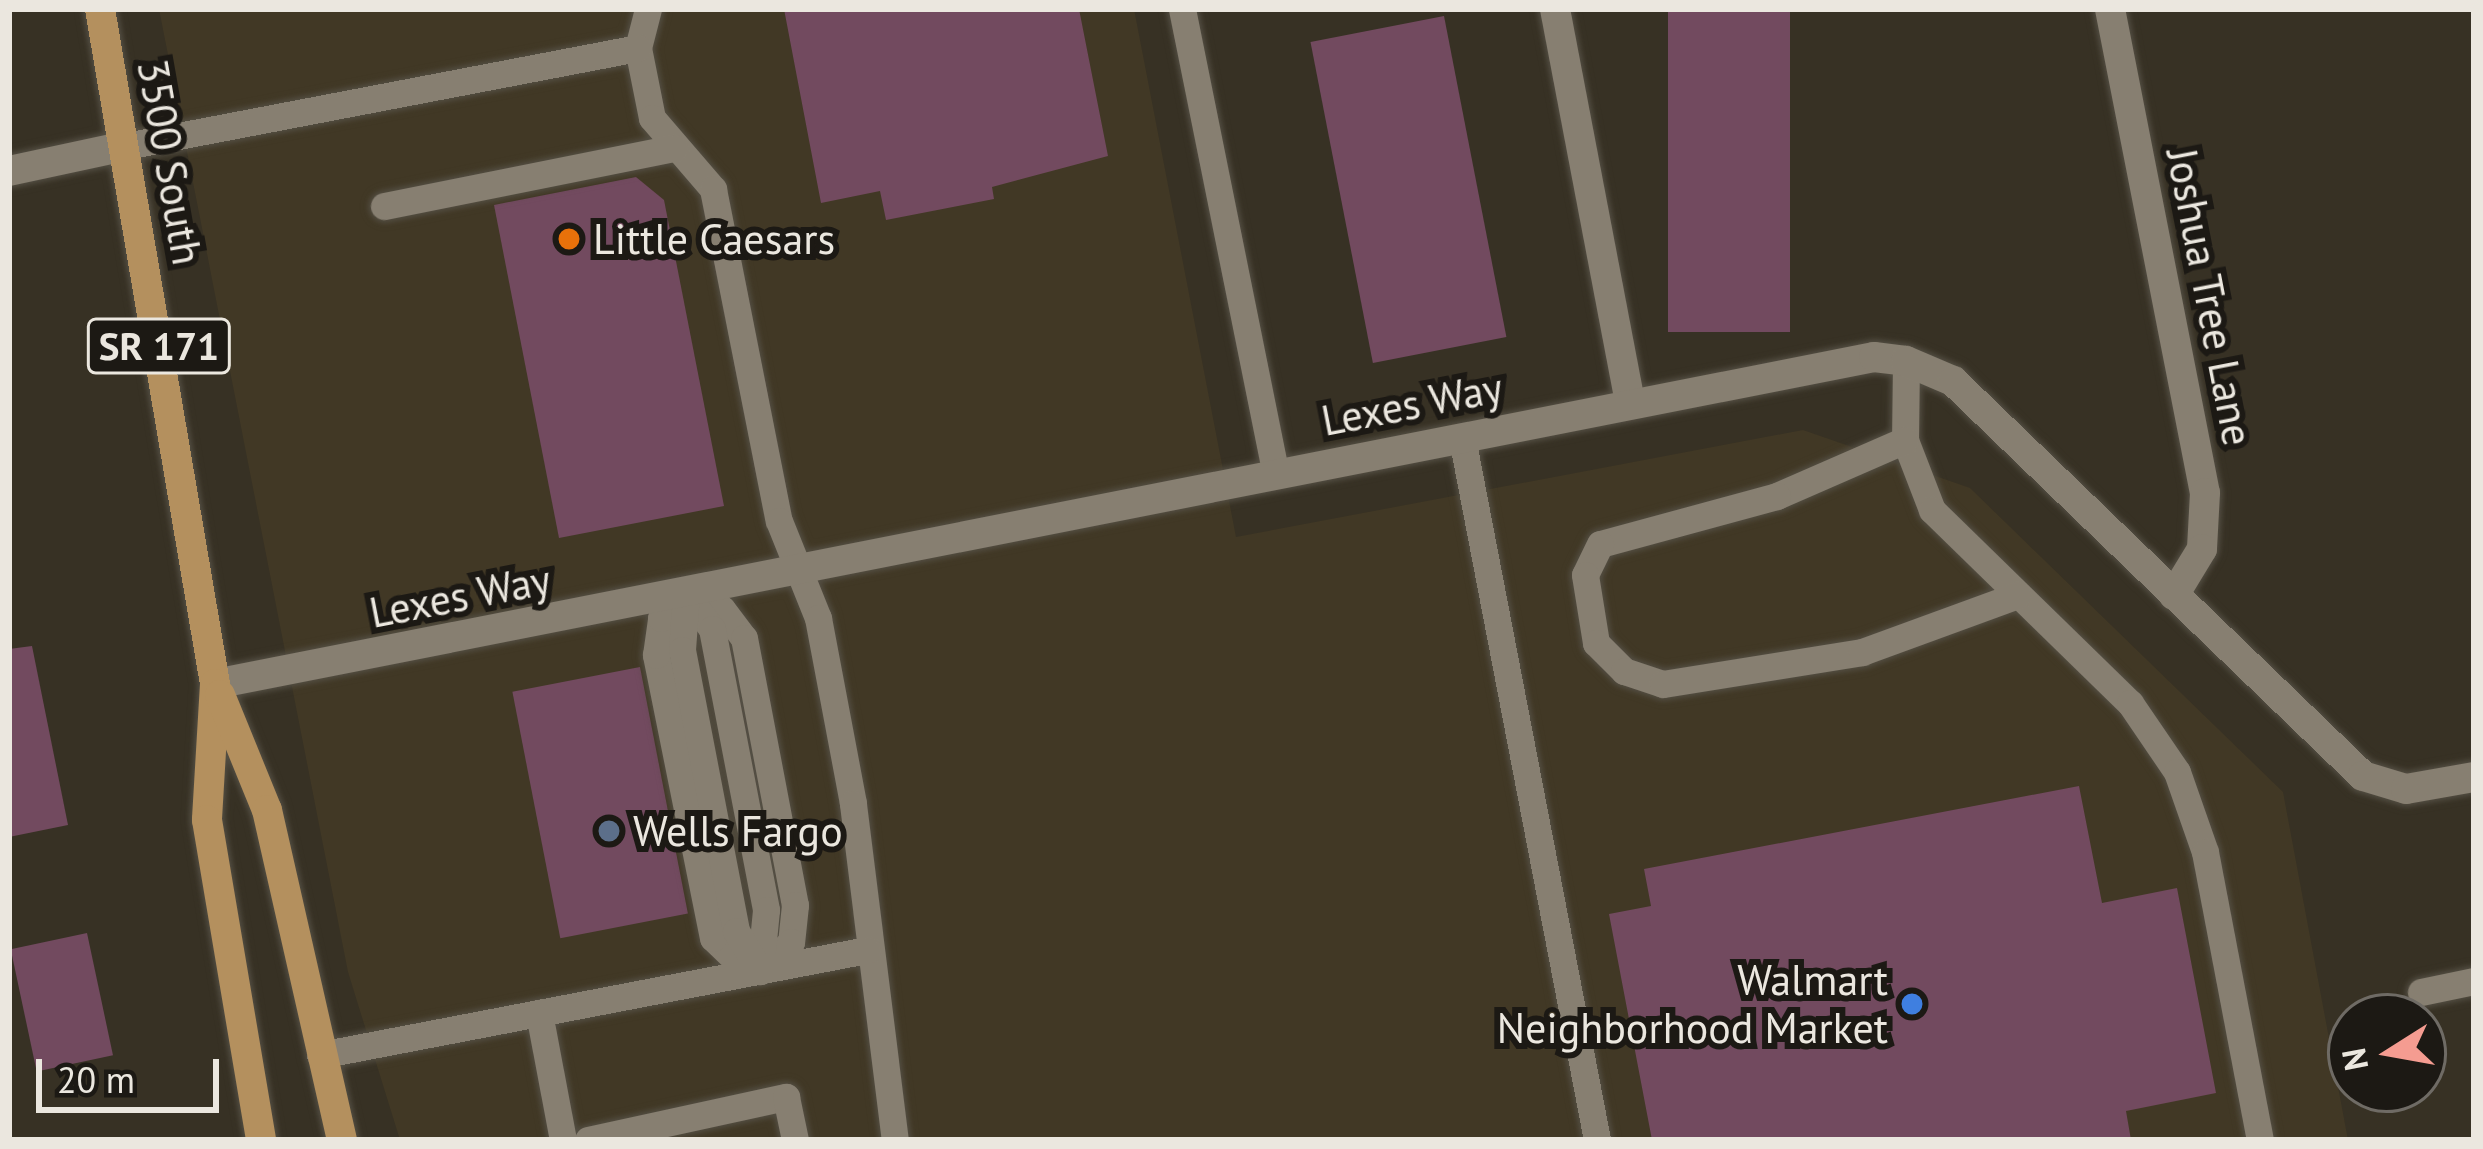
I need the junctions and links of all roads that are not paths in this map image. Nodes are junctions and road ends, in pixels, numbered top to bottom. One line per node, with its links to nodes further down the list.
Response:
1 (100, 9): 7 (main road, 3500 South / SR 171)
2 (648, 9): 6 (lane)
3 (1182, 9): 15 (lane)
4 (1555, 9): 12 (street)
5 (2110, 9): 19 (street, Joshua Tree Lane)
6 (638, 47): 7 (lane); 8 (lane)
7 (126, 146): 9 (street); 20 (main road, 3500 South / SR 171)
8 (674, 148): 10 (lane); 16 (lane)
9 (9, 172)
10 (384, 206)
11 (1906, 361): 12 (street, Lexes Way); 14 (lane); 19 (street, Lexes Way)
12 (1630, 404): 13 (street, Lexes Way)
13 (1462, 438): 15 (street, Lexes Way); 34 (lane)
14 (1905, 440): 18 (lane); 18 (lane)
15 (1276, 475): 16 (street, Lexes Way)
16 (800, 572): 17 (street, Lexes Way); 22 (lane)
17 (686, 594): 20 (street, Lexes Way); 23 (lane); 23 (lane)
18 (2018, 595): 35 (lane)
19 (2174, 595): 21 (street, Lexes Way)
20 (215, 684): 27 (main road, 3500 South / SR 171); 28 (main road, 3500 South / SR 171)
21 (2474, 777)
22 (867, 950): 23 (lane); 33 (lane)
23 (760, 970): 26 (lane)
24 (2474, 981): 25 (lane)
25 (2421, 992)
26 (539, 1013): 27 (lane); 30 (lane)
27 (320, 1055): 29 (main road, 3500 South / SR 171)
28 (261, 1140)
29 (342, 1140)
30 (563, 1140)
31 (588, 1140): 32 (lane)
32 (795, 1140)
33 (895, 1140)
34 (1597, 1140)
35 (2260, 1140)

